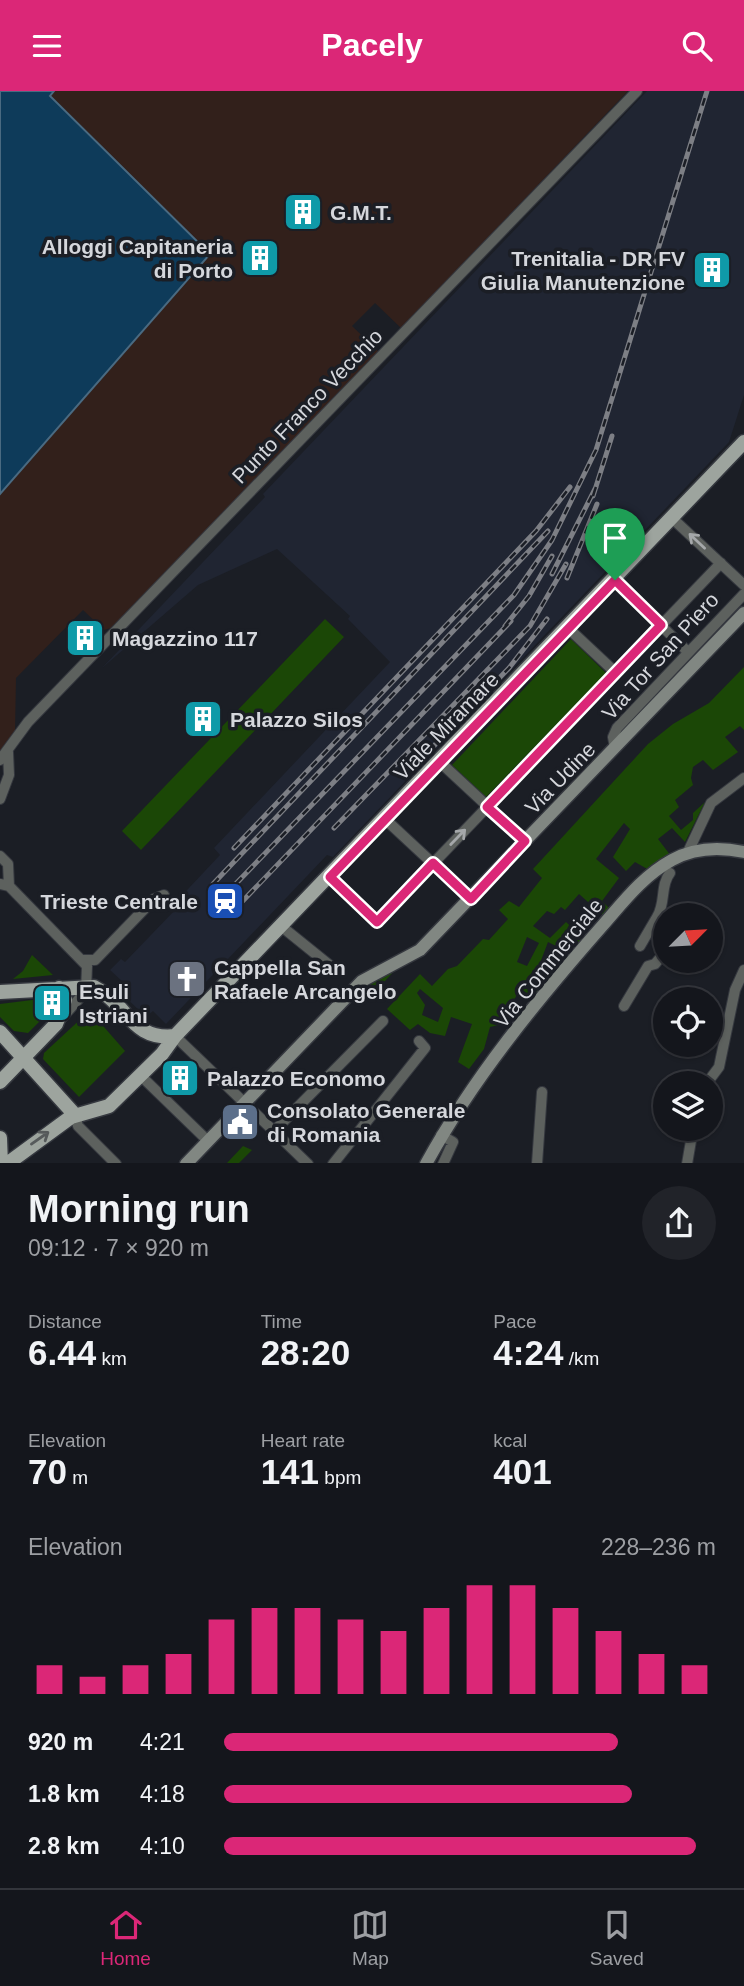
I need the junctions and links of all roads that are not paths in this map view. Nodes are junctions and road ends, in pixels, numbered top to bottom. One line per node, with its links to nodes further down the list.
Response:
1 (637, 91): 14 (street, Punto Franco Vecchio)
2 (744, 442): 3 (main road, Viale Miramare)
3 (673, 519): 4 (street, one-way to 3); 5 (main road, Viale Miramare)
4 (721, 563): 6 (street); 9 (street)
5 (615, 580): 9 (street); 10 (main road, Viale Miramare)
6 (744, 585)
7 (744, 594): 11 (street, Via Tor San Piero)
8 (744, 613): 13 (main road, Via Udine)
9 (661, 625): 11 (street); 12 (street)
10 (568, 628): 12 (street); 16 (main road, Viale Miramare)
11 (688, 652): 13 (street, Via Tor San Piero)
12 (616, 673): 19 (street)
13 (615, 748): 21 (main road, Via Udine)
14 (8, 752): 15 (street); 18 (street)
15 (0, 760)
16 (440, 762): 19 (street); 20 (main road, Viale Miramare)
17 (744, 778): 23 (street)
18 (0, 799)
19 (487, 807): 21 (street); 25 (street, one-way to 19)
20 (385, 819): 25 (street); 28 (main road, Viale Miramare)
21 (525, 841): 31 (main road, Via Udine)
22 (744, 852): 23 (main road, Via Commerciale)
23 (681, 858): 57 (main road, Via Commerciale)
24 (4, 860): 26 (street); 29 (street)
25 (433, 863): 28 (street); 31 (street)
26 (0, 873)
27 (670, 873): 32 (street)
28 (330, 877): 33 (main road, Viale Miramare)
29 (4, 885): 36 (street)
30 (164, 895): 36 (street)
31 (471, 899): 54 (main road, Via Udine)
32 (664, 903)
33 (281, 926): 38 (street); 47 (main road, Viale Miramare)
34 (653, 930): 35 (street)
35 (640, 946)
36 (84, 960): 40 (street)
37 (653, 965): 43 (street)
38 (333, 968)
39 (744, 970): 50 (street)
40 (88, 986): 41 (main road); 45 (street); 47 (main road)
41 (59, 988): 42 (main road); 45 (main road)
42 (2, 993)
43 (624, 1006)
44 (383, 1021): 56 (street)
45 (56, 1024): 49 (main road)
46 (0, 1032): 49 (main road)
47 (175, 1036): 51 (main road, Viale Miramare); 54 (street)
48 (419, 1041): 66 (street)
49 (24, 1057): 52 (main road); 55 (main road)
50 (716, 1071)
51 (140, 1075): 55 (main road, Viale Miramare); 59 (street)
52 (0, 1082)
53 (542, 1092): 69 (street)
54 (245, 1104): 56 (street); 59 (main road, Via Udine)
55 (75, 1115): 62 (main road, one-way to 55); 63 (street)
56 (274, 1131): 65 (street)
57 (441, 1135): 67 (main road, Via Commerciale); 68 (street)
58 (0, 1138): 61 (main road)
59 (208, 1141): 64 (main road, Via Udine)
60 (691, 1141): 70 (street)
61 (1, 1163)
62 (8, 1163)
63 (115, 1163)
64 (187, 1163)
65 (307, 1163)
66 (334, 1163)
67 (427, 1163)
68 (443, 1163)
69 (537, 1163)
70 (687, 1163)

